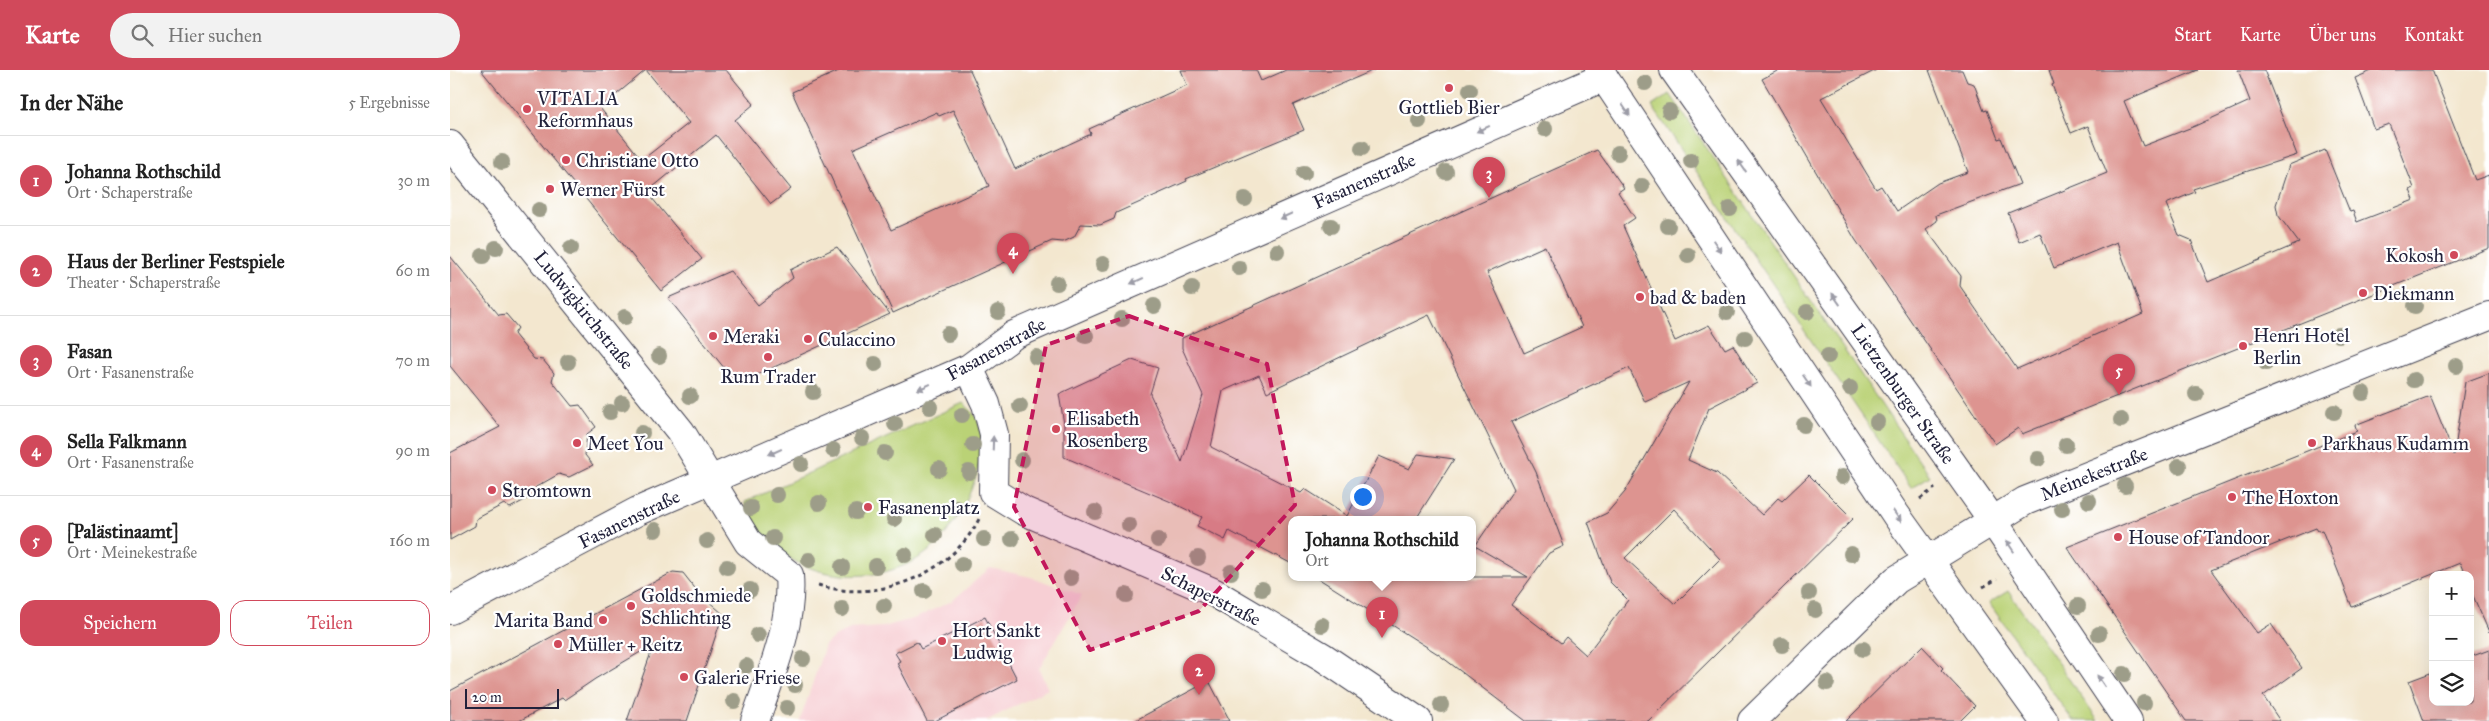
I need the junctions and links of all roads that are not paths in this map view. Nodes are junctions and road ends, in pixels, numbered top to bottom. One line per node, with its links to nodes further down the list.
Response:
1 (1674, 70): 7 (street, Lietzenburger Straße, one-way to 1)
2 (1602, 74): 5 (street, Fasanenstraße, one-way to 5); 8 (street, one-way to 8)
3 (450, 145): 6 (street, Ludwigkirchstraße)
4 (2489, 316): 7 (street, Meinekestraße)
5 (969, 368): 6 (street, Fasanenstraße, one-way to 6); 11 (street, Schaperstraße, one-way to 5)
6 (711, 481): 9 (street, Fasanenstraße); 10 (street)
7 (1993, 521): 8 (street, Meinekestraße); 14 (street, Lietzenburger Straße, one-way to 7)
8 (1929, 560): 12 (street, Meinekestraße); 13 (street)
9 (450, 610)
10 (755, 721)
11 (1418, 721)
12 (1752, 721)
13 (2044, 721)
14 (2128, 721)

